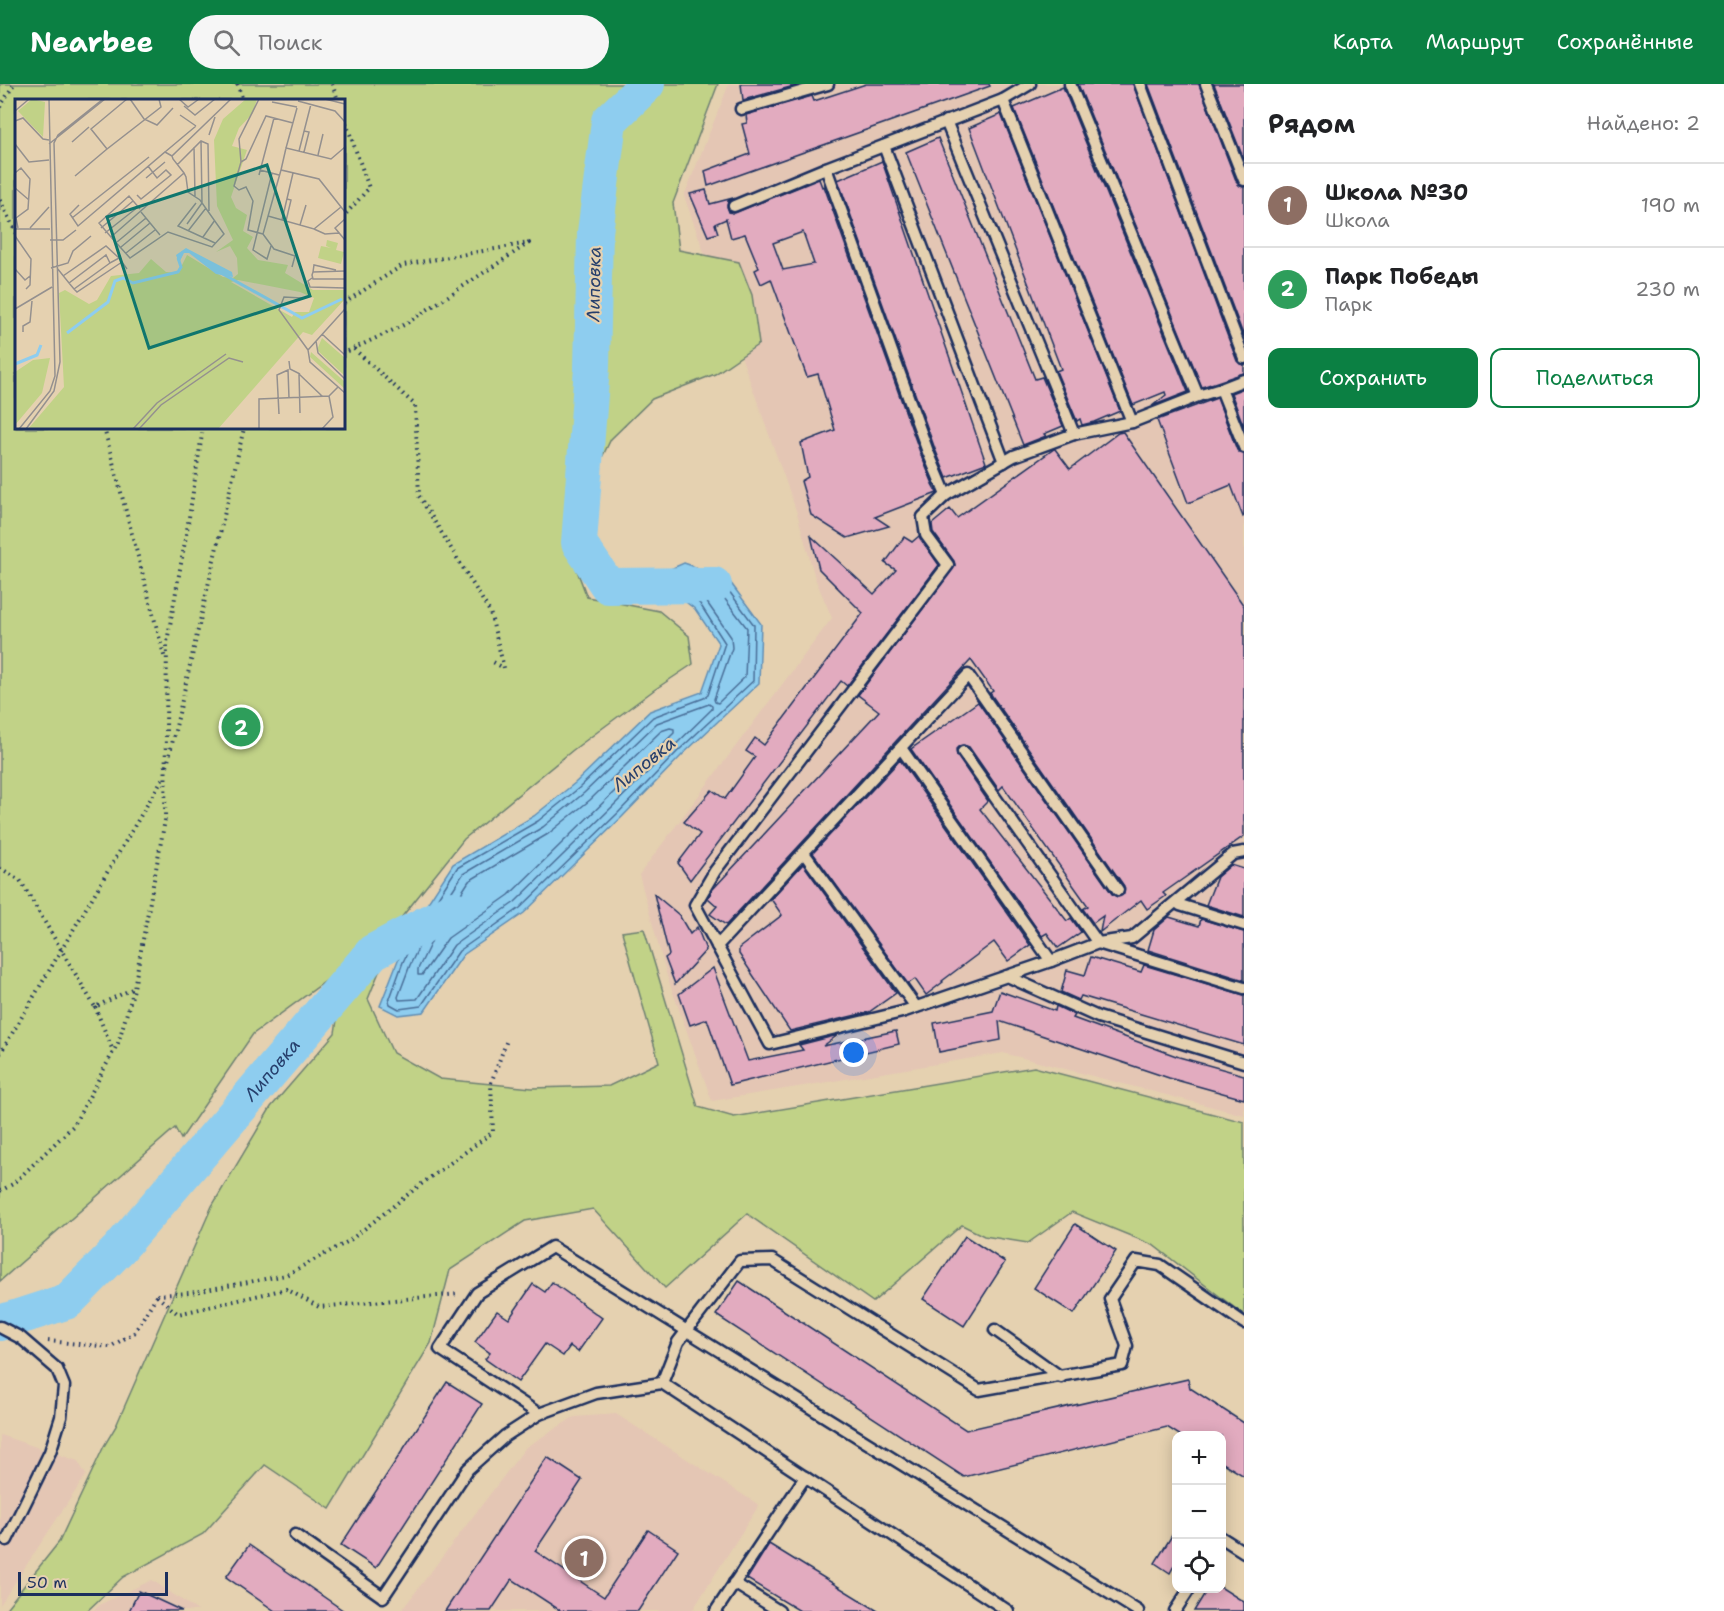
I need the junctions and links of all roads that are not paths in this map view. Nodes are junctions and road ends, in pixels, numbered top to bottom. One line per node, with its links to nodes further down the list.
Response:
1 (828, 84): 6 (lane)
2 (1030, 84): 7 (lane)
3 (1070, 84): 17 (lane)
4 (1140, 84): 14 (lane)
5 (1206, 84): 12 (lane)
6 (813, 86): 8 (lane)
7 (1003, 100): 9 (lane); 18 (lane)
8 (741, 109)
9 (946, 121): 10 (lane); 19 (lane)
10 (885, 146): 11 (lane); 21 (lane)
11 (825, 168): 13 (lane); 22 (lane)
12 (1244, 180)
13 (734, 206)
14 (1244, 358)
15 (1244, 380): 16 (lane)
16 (1221, 389): 17 (lane); 20 (lane)
17 (1198, 396): 18 (lane)
18 (1132, 422): 19 (lane)
19 (1074, 435): 21 (lane)
20 (1244, 447)
21 (1004, 462): 22 (lane)
22 (946, 495): 31 (lane)
23 (901, 748): 26 (lane); 27 (lane); 32 (lane)
24 (963, 752): 30 (lane)
25 (1244, 852): 30 (lane)
26 (804, 853): 31 (lane); 35 (lane)
27 (1118, 890)
28 (1180, 905): 29 (lane)
29 (1244, 925)
30 (1098, 943): 32 (lane); 34 (lane)
31 (717, 946): 35 (lane)
32 (1051, 961): 33 (lane)
33 (1007, 976): 35 (lane); 36 (lane)
34 (1244, 988)
35 (916, 1007)
36 (1244, 1062)
37 (1244, 1323): 41 (lane)
38 (0, 1327): 47 (lane)
39 (687, 1330): 41 (lane); 42 (lane); 43 (lane); 54 (lane)
40 (995, 1330): 41 (lane)
41 (1061, 1377)
42 (662, 1383): 43 (lane); 44 (lane)
43 (539, 1414): 45 (lane)
44 (805, 1478): 49 (lane); 53 (lane)
45 (295, 1535)
46 (1224, 1539): 48 (lane)
47 (7, 1540)
48 (1244, 1552)
49 (734, 1583): 51 (lane); 52 (lane)
50 (1187, 1593): 55 (lane)
51 (716, 1611)
52 (779, 1611)
53 (1008, 1611)
54 (1138, 1611)
55 (1175, 1611)

